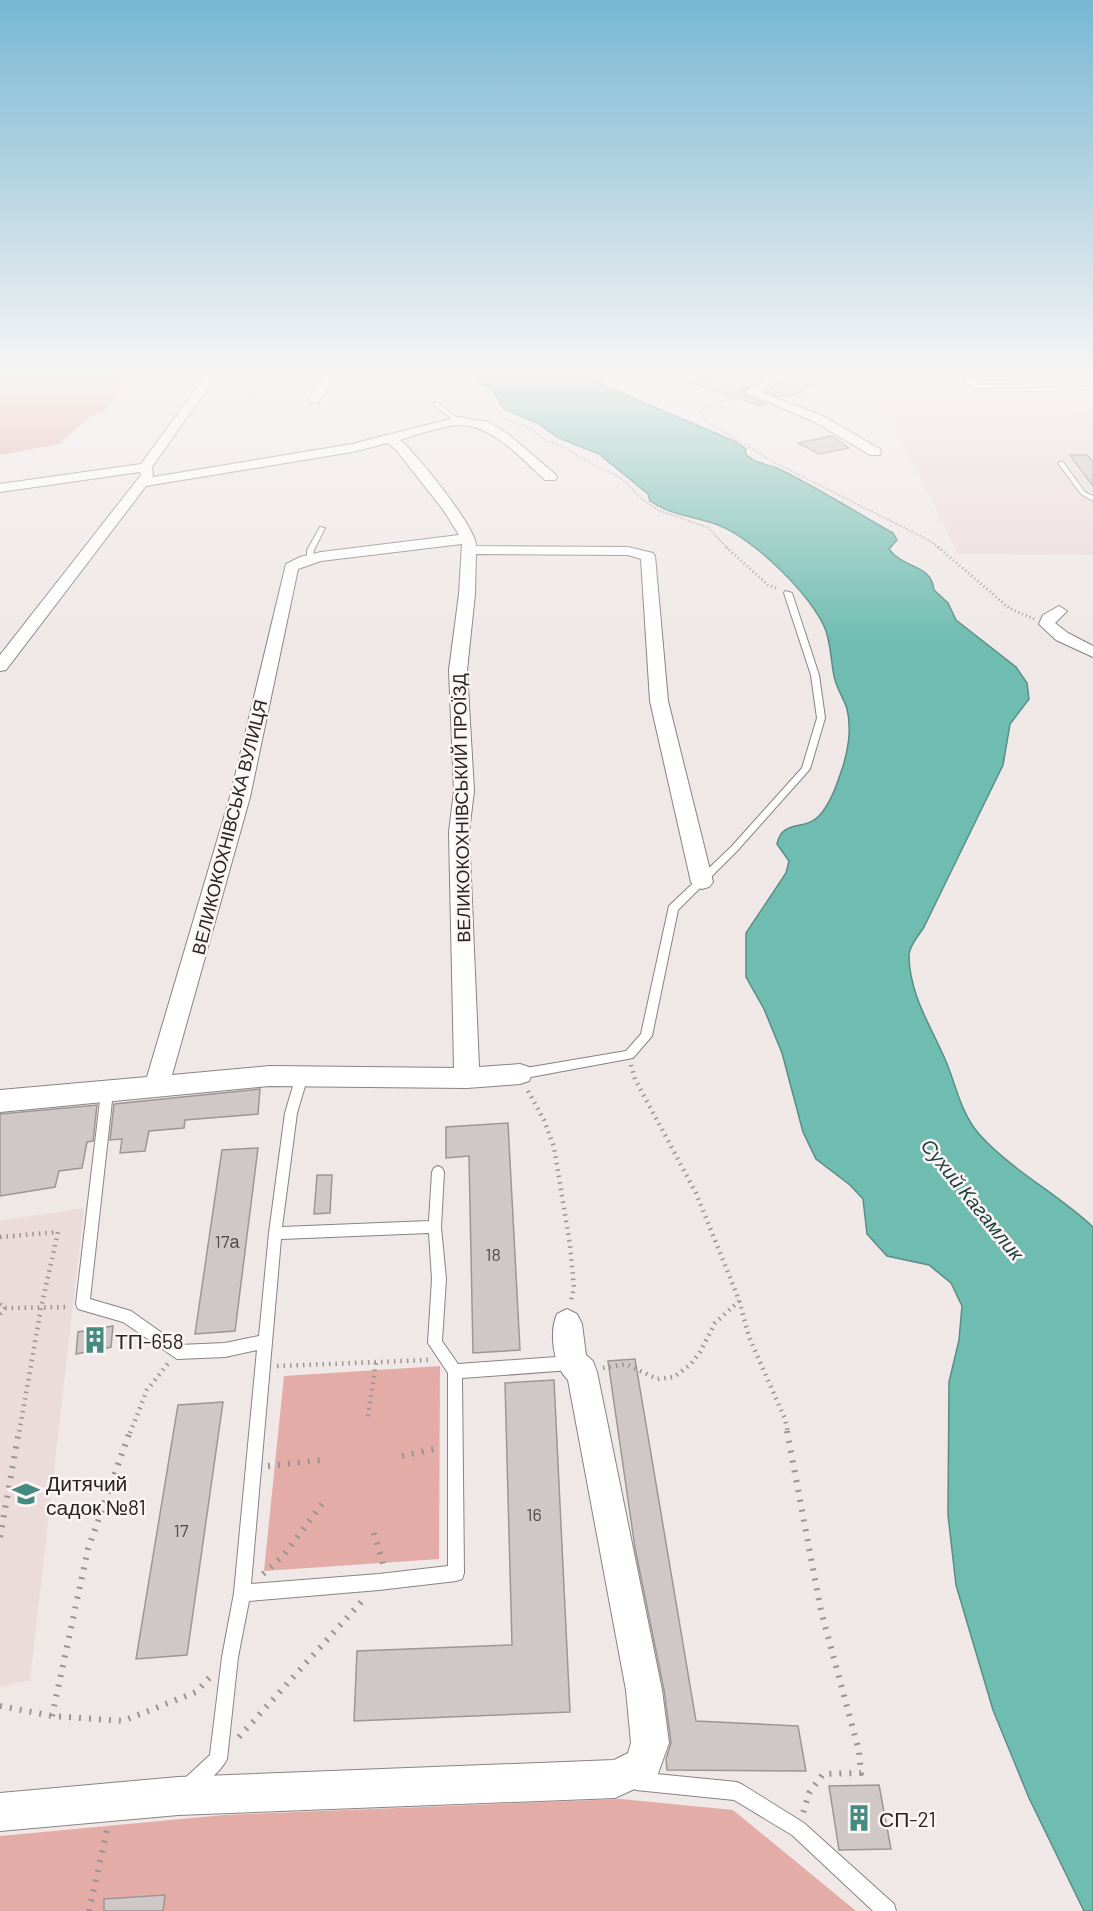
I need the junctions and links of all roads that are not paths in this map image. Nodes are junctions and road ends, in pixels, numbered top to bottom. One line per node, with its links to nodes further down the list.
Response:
1 (147, 464): 6 (street)
2 (258, 464): 8 (street)
3 (415, 464): 12 (street)
4 (535, 464): 7 (street)
5 (1062, 464): 10 (lane)
6 (145, 467): 8 (street); 9 (street)
7 (550, 477)
8 (141, 483): 17 (street)
9 (0, 488)
10 (1093, 499)
11 (322, 528): 13 (lane)
12 (469, 544): 13 (street); 18 (street); 21 (street, ВЕЛИКОКОХНІВСЬКИЙ ПРОЇЗД)
13 (300, 563): 22 (street, ВЕЛИКОКОХНІВСЬКА ВУЛИЦЯ)
14 (788, 593): 18 (lane)
15 (1059, 611): 16 (street)
16 (1093, 652)
17 (0, 666)
18 (702, 882): 19 (lane)
19 (520, 1074): 21 (street)
20 (302, 1076): 21 (street); 22 (street); 27 (lane)
21 (467, 1078)
22 (157, 1084): 23 (street)
23 (107, 1092): 24 (street); 29 (lane)
24 (0, 1101)
25 (438, 1172): 26 (lane)
26 (435, 1227): 27 (lane); 31 (lane)
27 (275, 1233): 29 (lane)
28 (567, 1324): 30 (street)
29 (263, 1342): 32 (lane)
30 (577, 1367): 31 (lane); 33 (street)
31 (455, 1371): 32 (lane)
32 (242, 1593): 34 (lane)
33 (615, 1779): 34 (street); 36 (lane)
34 (178, 1796): 35 (street)
35 (0, 1812)
36 (887, 1911)

